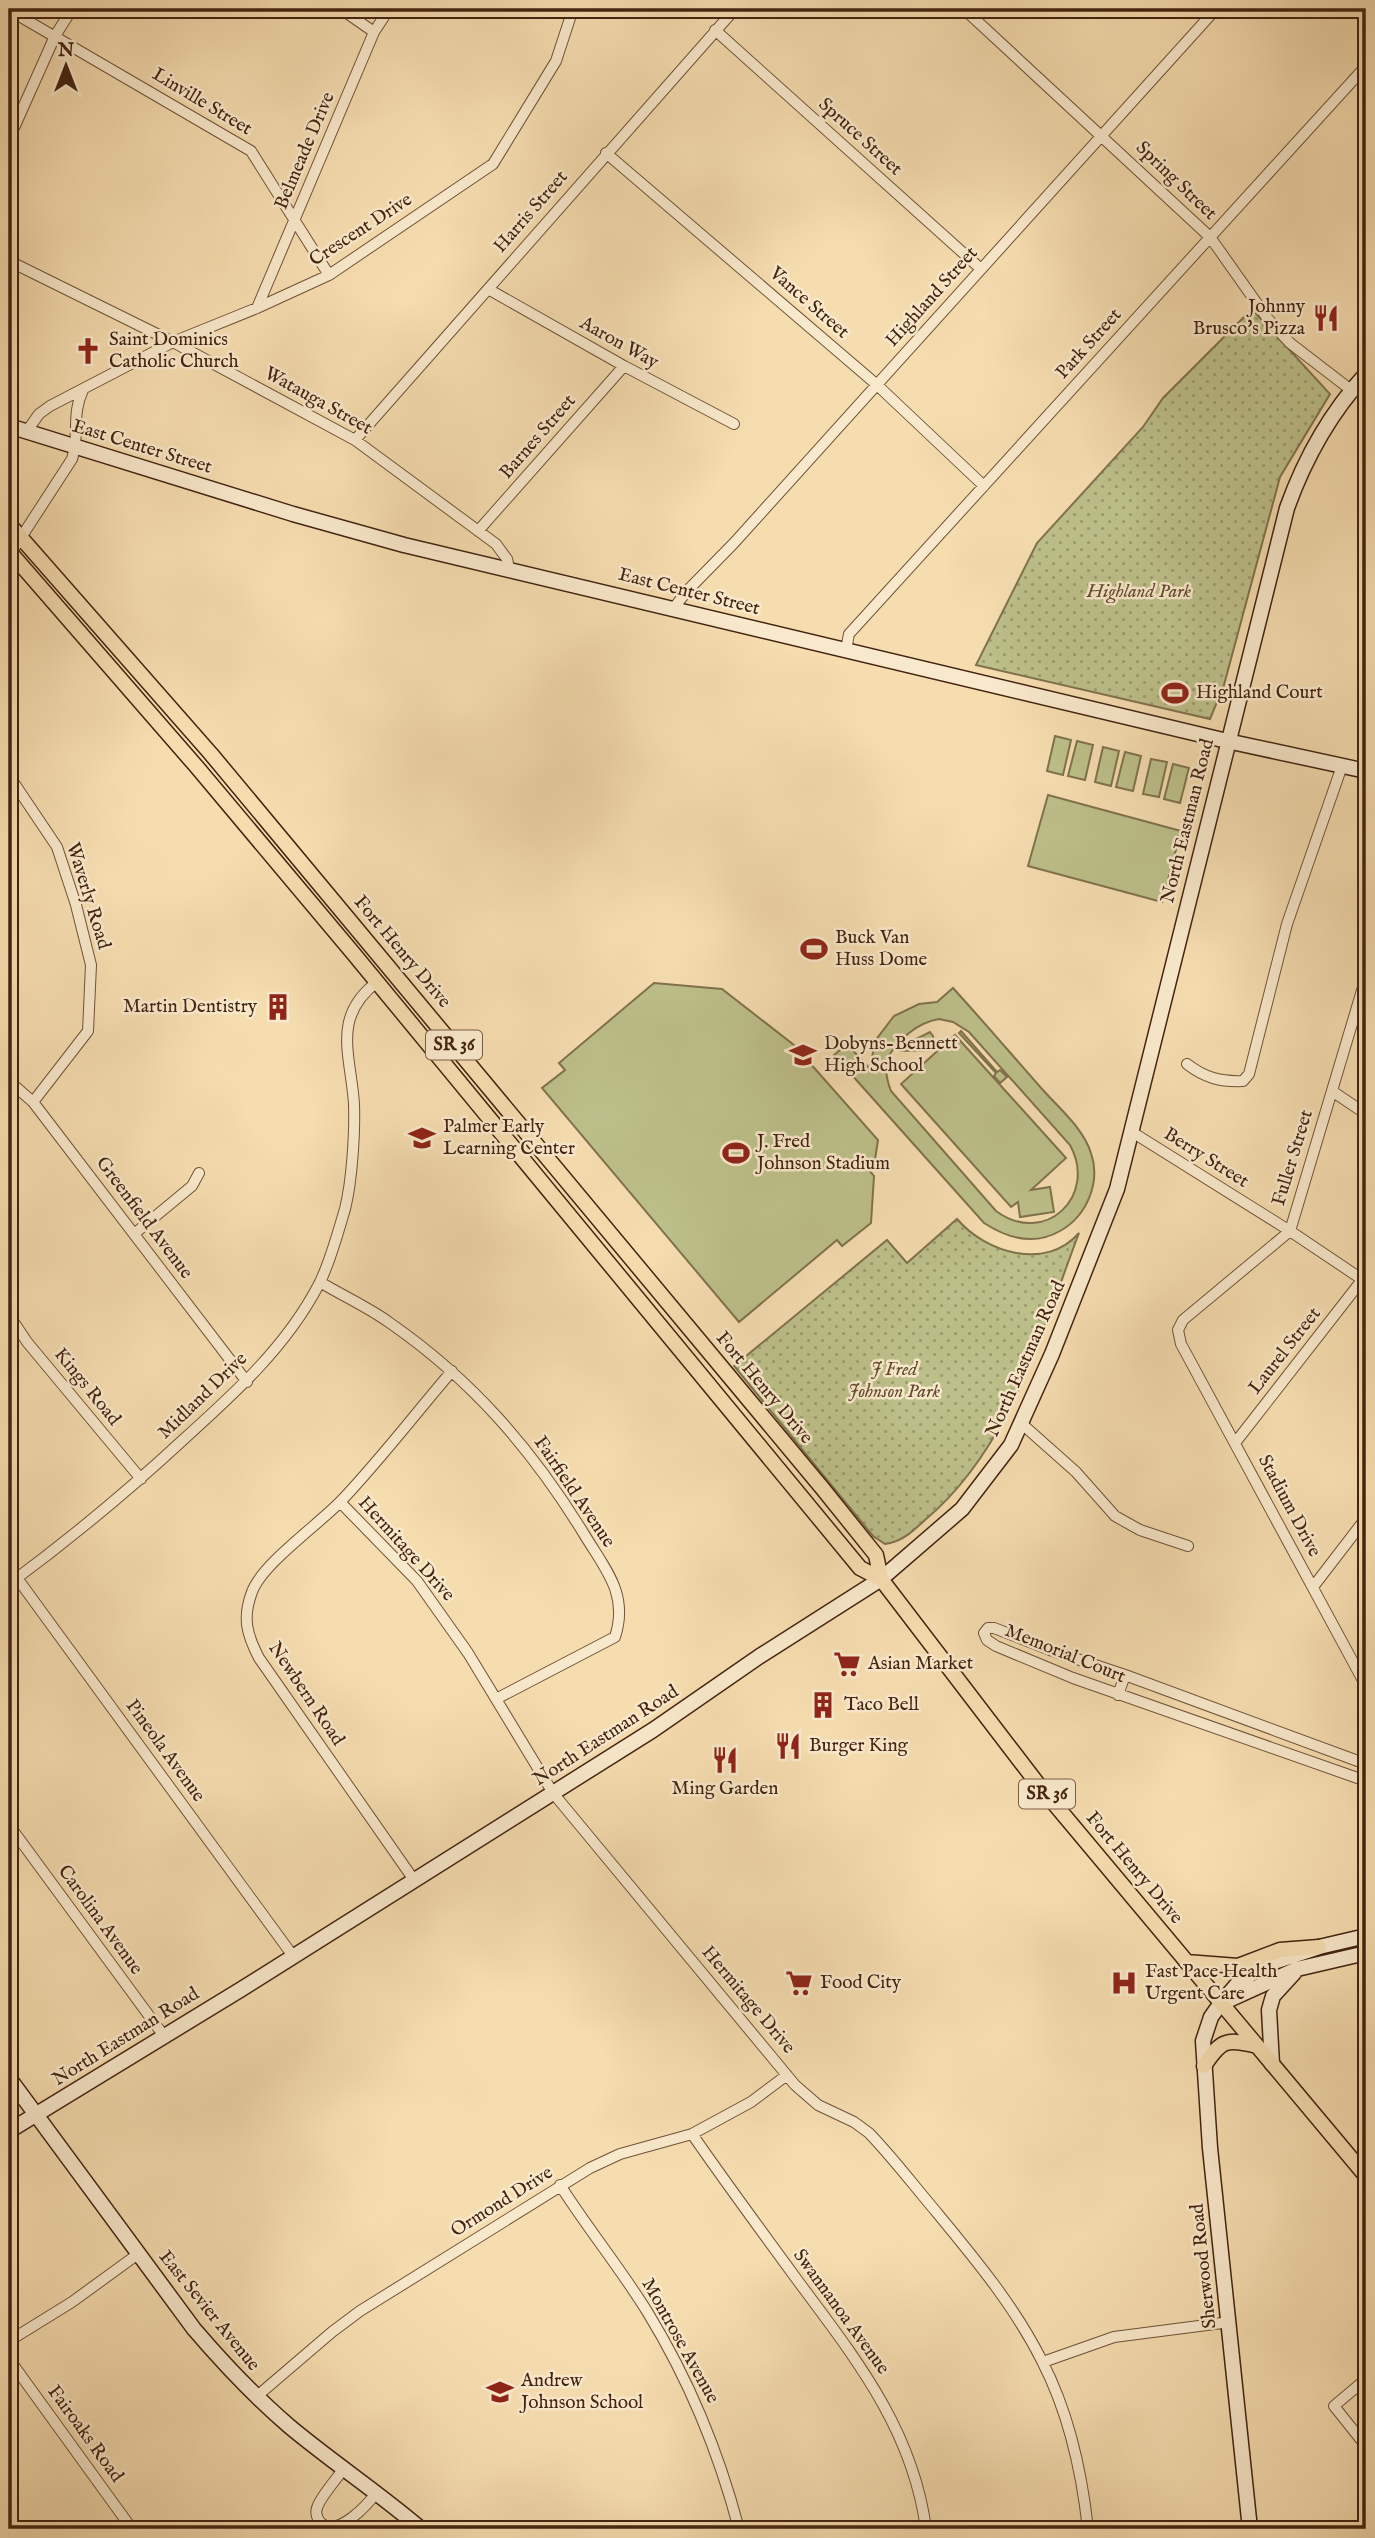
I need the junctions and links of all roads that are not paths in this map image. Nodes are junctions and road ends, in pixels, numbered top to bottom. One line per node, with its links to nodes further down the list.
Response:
1 (72, 9): 11 (street)
2 (341, 9): 10 (street)
3 (389, 9): 10 (street, Belmeade Drive)
4 (573, 9): 20 (street, Crescent Drive)
5 (735, 9): 9 (street, Harris Street)
6 (964, 9): 13 (street, Spring Street)
7 (1216, 9): 13 (street, Highland Street)
8 (9, 10): 11 (street, Linville Street)
9 (715, 30): 15 (street, Harris Street); 19 (street, Spruce Street)
10 (374, 32): 16 (street, Belmeade Drive)
11 (55, 36): 14 (street); 16 (street, Linville Street)
12 (1366, 66): 17 (street, Park Street)
13 (1103, 136): 17 (street, Spring Street); 19 (street, Highland Street)
14 (9, 139)
15 (606, 153): 21 (street, Harris Street); 26 (street, Vance Street)
16 (296, 219): 20 (street, Linville Street); 22 (street, Belmeade Drive)
17 (1210, 237): 28 (street, Spring Street); 34 (street, Park Street)
18 (9, 261): 23 (street, Watauga Street)
19 (981, 269): 26 (street, Highland Street)
20 (329, 275): 22 (street, Crescent Drive)
21 (488, 289): 24 (street, Aaron Way); 32 (street, Harris Street)
22 (257, 308): 23 (street, Crescent Drive)
23 (173, 342): 27 (street, Crescent Drive); 32 (street, Watauga Street)
24 (624, 366): 29 (street, Aaron Way); 36 (street, Barnes Street)
25 (1366, 374): 28 (main road, North Eastman Road)
26 (876, 384): 34 (street, Vance Street); 40 (street, Highland Street)
27 (83, 390): 31 (street, Crescent Drive); 33 (street)
28 (1351, 390): 42 (main road, North Eastman Road)
29 (734, 424)
30 (9, 426): 31 (main road, East Center Street)
31 (27, 431): 33 (main road, East Center Street)
32 (355, 440): 36 (street, Watauga Street)
33 (76, 447): 37 (street); 39 (main road, East Center Street)
34 (984, 486): 41 (street, Park Street)
35 (9, 524): 37 (main road, Fort Henry Drive / SR 36)
36 (478, 531): 39 (street, Watauga Street)
37 (21, 537): 38 (street); 70 (main road, Fort Henry Drive / SR 36)
38 (10, 552): 47 (main road, Fort Henry Drive / SR 36)
39 (509, 568): 40 (main road, East Center Street)
40 (673, 609): 41 (main road, East Center Street)
41 (846, 650): 42 (main road, East Center Street)
42 (1227, 741): 43 (main road, East Center Street); 53 (main road, North Eastman Road)
43 (1342, 766): 44 (main road, East Center Street); 48 (street)
44 (1366, 771)
45 (9, 780): 51 (street, Waverly Road)
46 (1366, 977): 50 (street, Fuller Street)
47 (377, 982): 58 (street, Midland Drive); 70 (main road, Fort Henry Drive / SR 36)
48 (1187, 1064)
49 (9, 1081): 51 (street, Greenfield Avenue)
50 (1332, 1091): 52 (street); 55 (street, Fuller Street)
51 (33, 1102): 56 (street, Greenfield Avenue)
52 (1366, 1114)
53 (1132, 1132): 55 (street, Berry Street); 63 (main road, North Eastman Road)
54 (199, 1172): 56 (street)
55 (1290, 1231): 57 (street, Berry Street); 60 (street, Fuller Street)
56 (134, 1234): 62 (street, Greenfield Avenue)
57 (1364, 1281): 64 (street, Laurel Street)
58 (320, 1282): 61 (street, Fairfield Avenue); 62 (street, Midland Drive)
59 (9, 1315): 65 (street, Kings Road)
60 (1181, 1344): 64 (street, Stadium Drive)
61 (452, 1371): 66 (street, Newbern Road); 76 (street, Fairfield Avenue)
62 (247, 1382): 65 (street, Midland Drive)
63 (1022, 1424): 68 (street); 70 (main road, North Eastman Road)
64 (1236, 1443): 72 (street, Stadium Drive)
65 (141, 1479): 71 (street, Midland Drive)
66 (340, 1502): 76 (street, Hermitage Drive); 81 (street, Newbern Road)
67 (1366, 1518): 72 (street)
68 (1188, 1546)
69 (9, 1567): 71 (street, Pineola Avenue)
70 (881, 1578): 79 (main road, North Eastman Road); 86 (main road, Fort Henry Drive / SR 36)
71 (13, 1581): 85 (street, Pineola Avenue)
72 (1313, 1587): 74 (street, Stadium Drive)
73 (1125, 1675): 75 (street); 75 (street, Memorial Court); 77 (street, Memorial Court)
74 (1366, 1686)
75 (1118, 1695): 78 (street, Memorial Court)
76 (496, 1699): 79 (street, Hermitage Drive)
77 (1366, 1764)
78 (1366, 1781)
79 (552, 1793): 81 (main road, North Eastman Road); 93 (street, Hermitage Drive)
80 (9, 1825): 89 (street, Carolina Avenue)
81 (414, 1880): 85 (main road, North Eastman Road)
82 (1366, 1936): 83 (main road, Sherwood Road)
83 (1319, 1947): 86 (main road); 88 (main road, Sherwood Road)
84 (1366, 1953): 87 (main road)
85 (293, 1956): 89 (main road, North Eastman Road)
86 (1186, 1962): 88 (main road, Fort Henry Drive / SR 36)
87 (1297, 1969): 88 (main road); 91 (main road)
88 (1221, 2003): 90 (main road, Fort Henry Drive / SR 36); 92 (main road, Sherwood Road)
89 (164, 2036): 95 (main road, North Eastman Road)
90 (1257, 2046): 91 (main road, Fort Henry Drive / SR 36); 92 (main road)
91 (1272, 2064): 98 (main road, Fort Henry Drive / SR 36)
92 (1204, 2066): 101 (main road, Sherwood Road)
93 (787, 2075): 97 (street, Ormond Drive); 104 (street, Hermitage Drive)
94 (9, 2078): 95 (main road, East Sevier Avenue)
95 (36, 2115): 96 (main road, North Eastman Road); 100 (main road, East Sevier Avenue)
96 (9, 2131)
97 (692, 2134): 99 (street, Ormond Drive); 113 (street, Swannanoa Avenue)
98 (1366, 2176)
99 (560, 2185): 106 (street, Ormond Drive); 112 (street, Montrose Avenue)
100 (138, 2254): 102 (street); 106 (main road, East Sevier Avenue)
101 (1230, 2322): 104 (street); 115 (main road, Sherwood Road)
102 (9, 2341)
103 (9, 2359): 110 (street, Fairoaks Road)
104 (1043, 2362): 114 (street, Hermitage Drive)
105 (1366, 2379): 107 (street)
106 (256, 2397): 108 (main road, East Sevier Avenue)
107 (1366, 2446)
108 (344, 2468): 109 (main road, East Sevier Avenue); 109 (street)
109 (377, 2492): 111 (main road, East Sevier Avenue)
110 (132, 2529)
111 (421, 2529)
112 (739, 2529)
113 (926, 2529)
114 (1088, 2529)
115 (1251, 2529)

